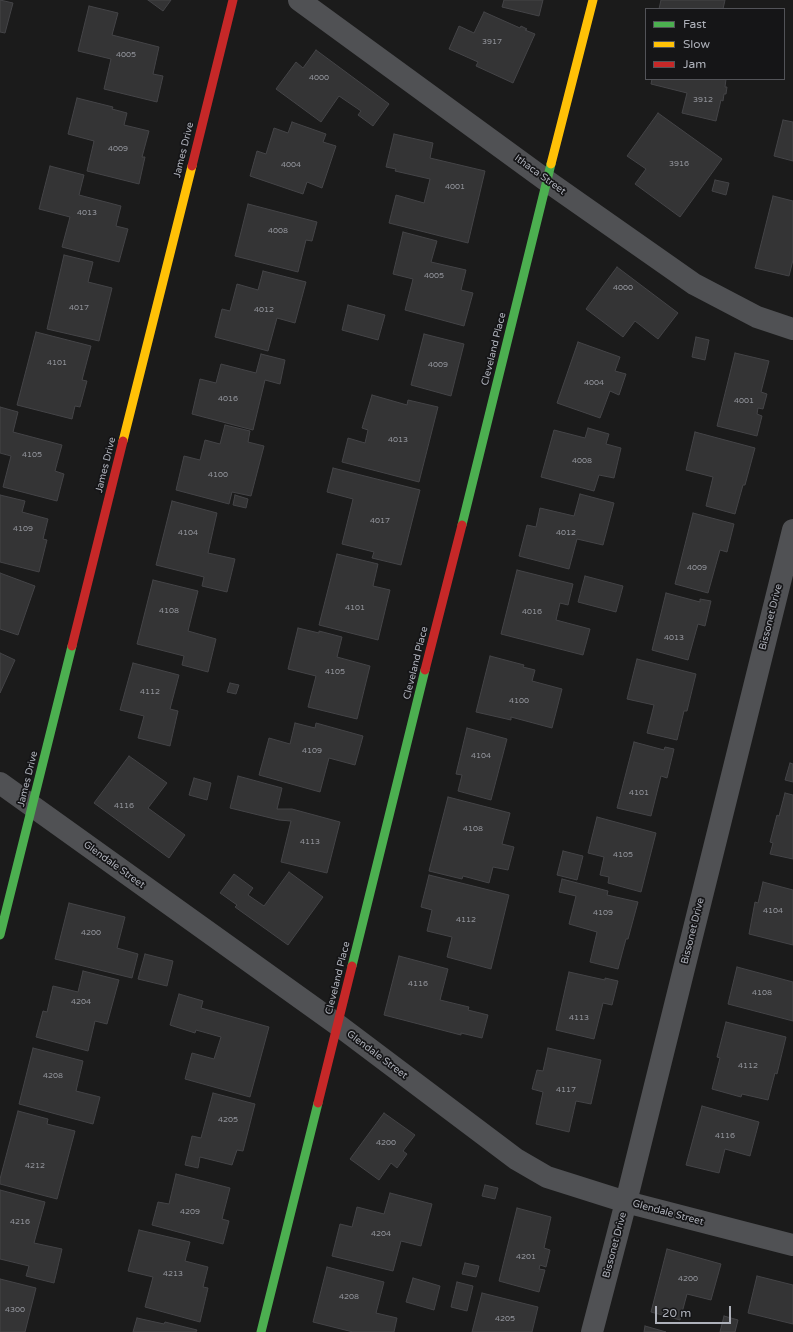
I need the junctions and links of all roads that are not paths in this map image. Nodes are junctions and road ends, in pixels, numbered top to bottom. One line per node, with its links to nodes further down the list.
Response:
1 (233, 0): 8 (street, James Drive)
2 (299, 0): 4 (street, Ithaca Street)
3 (593, 0): 4 (street, Cleveland Place)
4 (546, 181): 5 (street, Ithaca Street); 10 (street, Cleveland Place)
5 (793, 329)
6 (793, 530): 11 (street, Bissonet Drive)
7 (0, 783): 8 (street, Glendale Street)
8 (32, 807): 9 (street, James Drive); 10 (street, Glendale Street)
9 (0, 935)
10 (338, 1025): 11 (street, Glendale Street); 13 (street, Cleveland Place)
11 (626, 1202): 12 (street, Glendale Street); 14 (street, Bissonet Drive)
12 (793, 1245)
13 (261, 1332)
14 (592, 1332)

